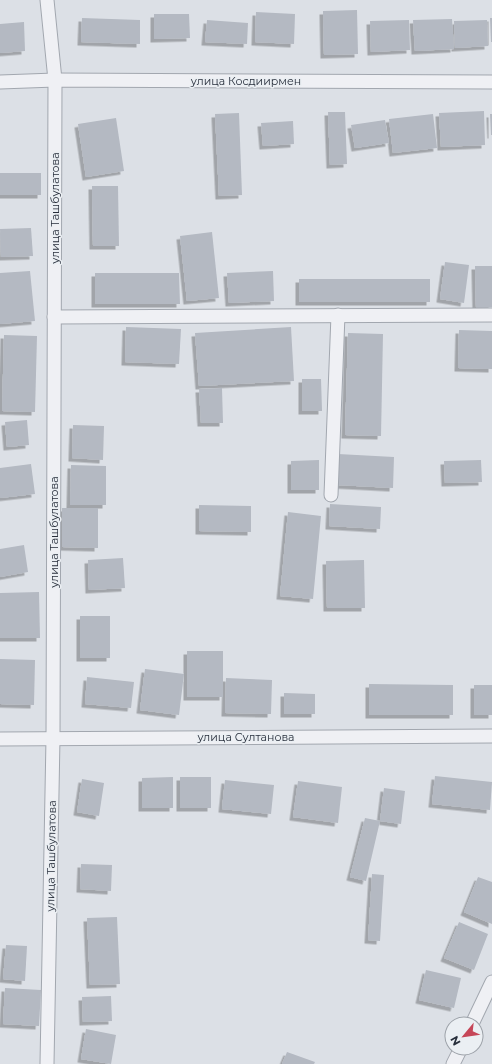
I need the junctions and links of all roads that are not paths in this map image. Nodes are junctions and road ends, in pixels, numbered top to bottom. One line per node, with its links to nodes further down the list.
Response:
1 (47, 0): 2 (street, улица Ташбулатова)
2 (55, 80): 3 (street, улица Косдиирмен); 4 (street, улица Косдиирмен); 7 (street, улица Ташбулатова)
3 (0, 82)
4 (492, 82)
5 (338, 315): 6 (street); 7 (street); 8 (street)
6 (492, 315)
7 (54, 316): 10 (street, улица Ташбулатова)
8 (331, 494)
9 (492, 736): 10 (street, улица Султанова)
10 (54, 738): 11 (street, улица Султанова); 14 (street, улица Ташбулатова)
11 (0, 739)
12 (492, 982): 13 (street)
13 (476, 1016)
14 (47, 1064)

